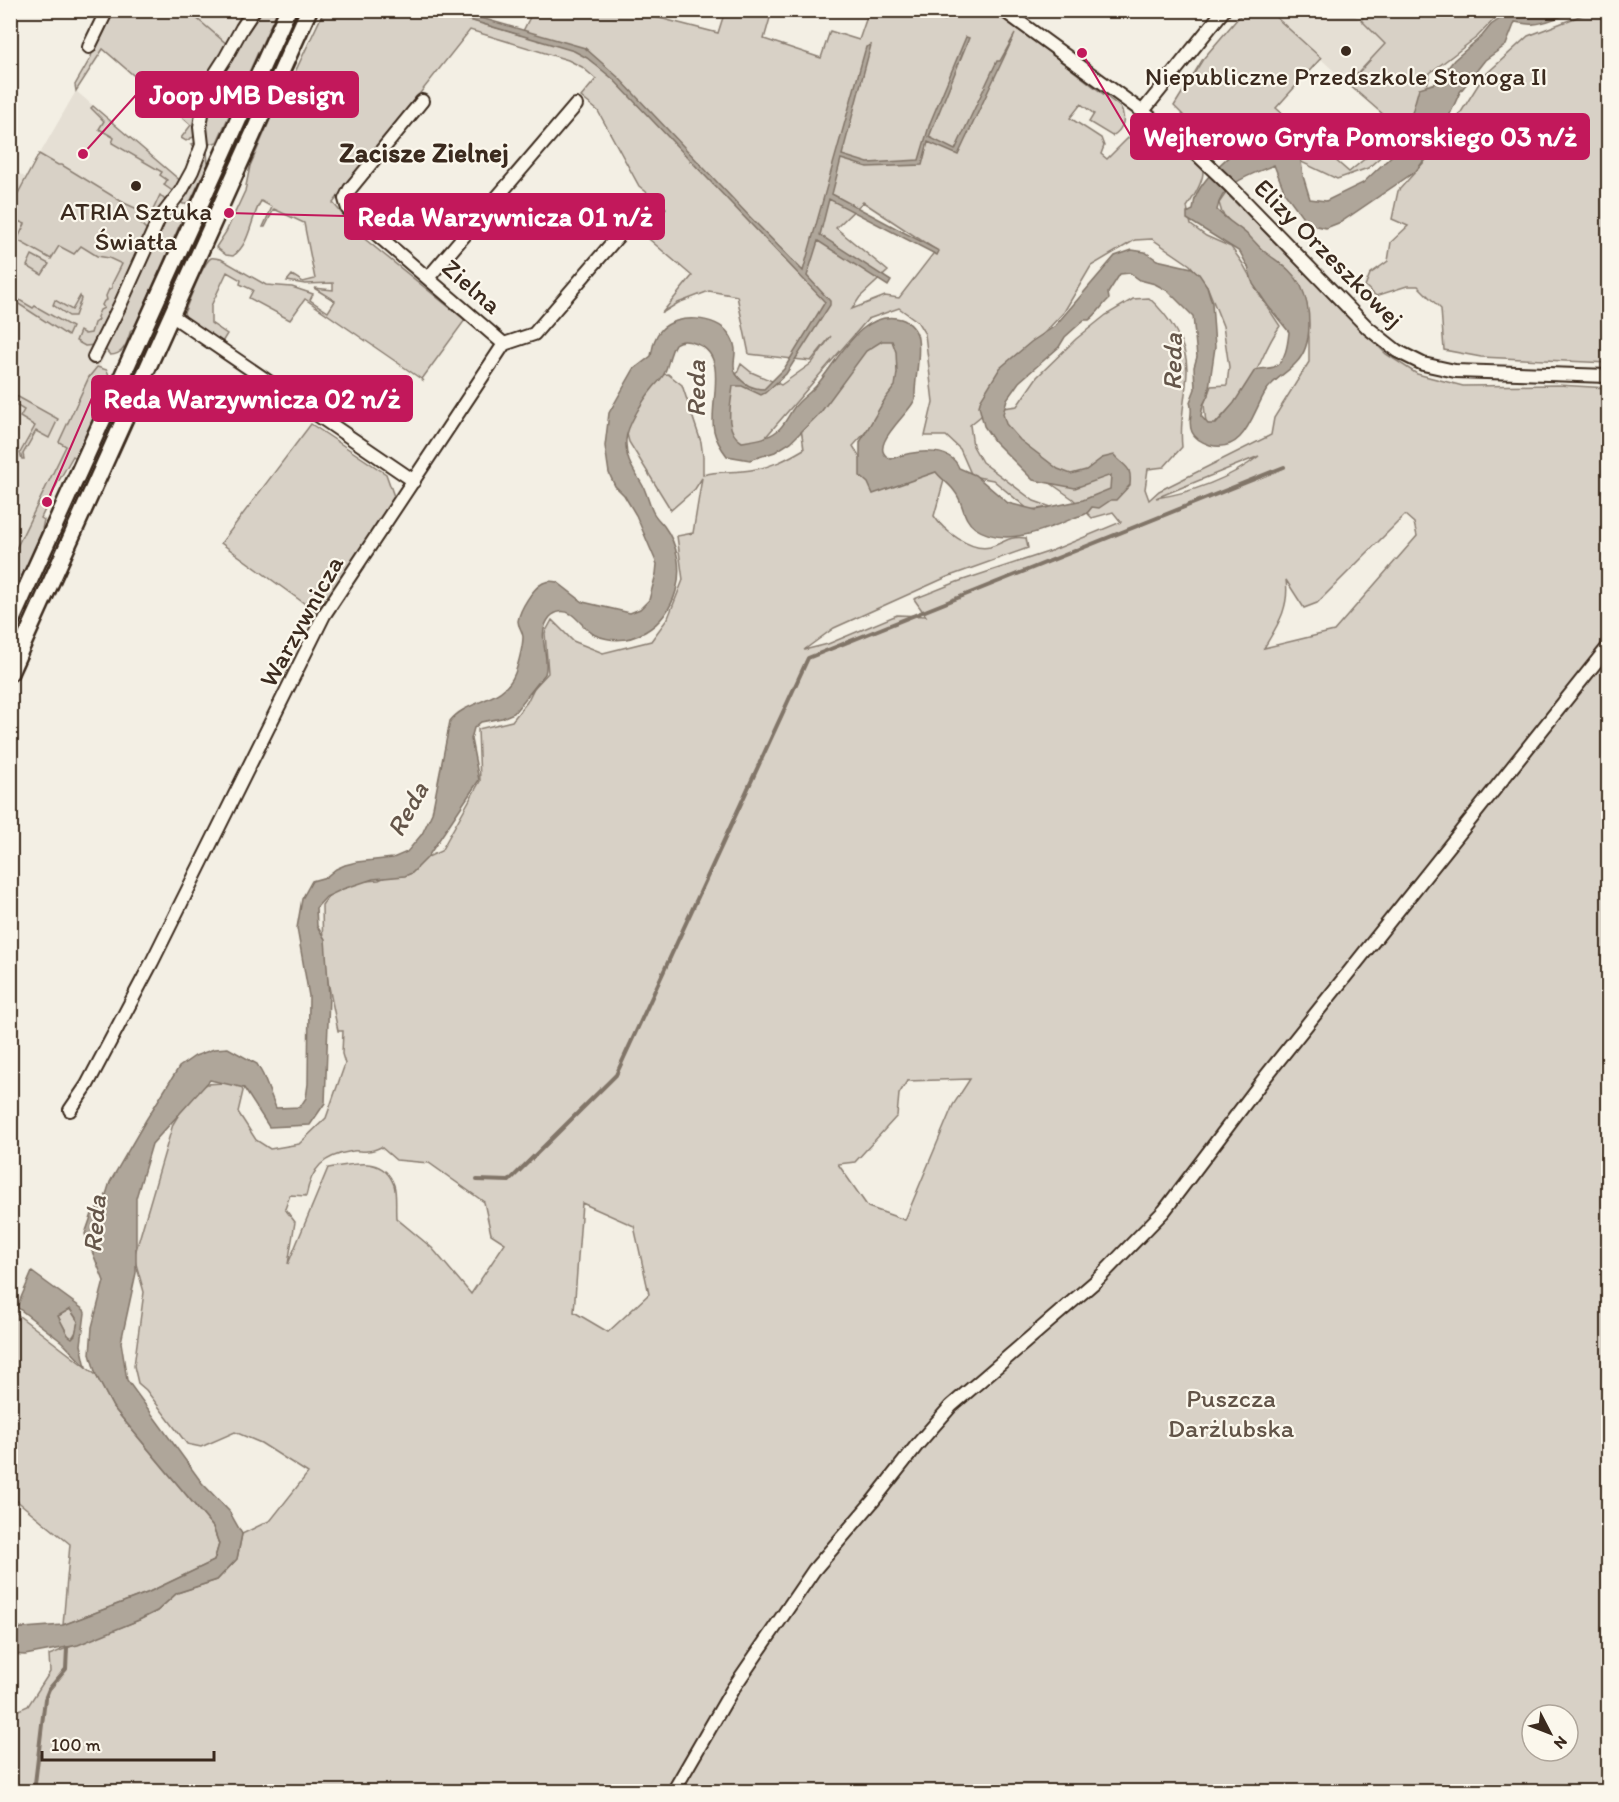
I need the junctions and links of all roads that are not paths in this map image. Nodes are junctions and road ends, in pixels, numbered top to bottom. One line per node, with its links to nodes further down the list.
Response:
1 (107, 10): 7 (street)
2 (254, 10): 15 (street)
3 (288, 10): 18 (main road)
4 (309, 10): 13 (main road)
5 (1003, 10): 10 (street, Elizy Orzeszkowej)
6 (1224, 10): 10 (street)
7 (89, 47)
8 (422, 101): 12 (street, Zielna)
9 (576, 105): 12 (street)
10 (1143, 111): 16 (street, Elizy Orzeszkowej)
11 (644, 207): 14 (street)
12 (428, 278): 14 (street, Zielna)
13 (171, 315): 17 (street); 20 (main road)
14 (504, 344): 17 (street, Warzywnicza)
15 (94, 357)
16 (1608, 376)
17 (414, 481): 21 (street, Warzywnicza)
18 (10, 624)
19 (1608, 647): 22 (street)
20 (10, 673)
21 (70, 1110)
22 (673, 1791)

